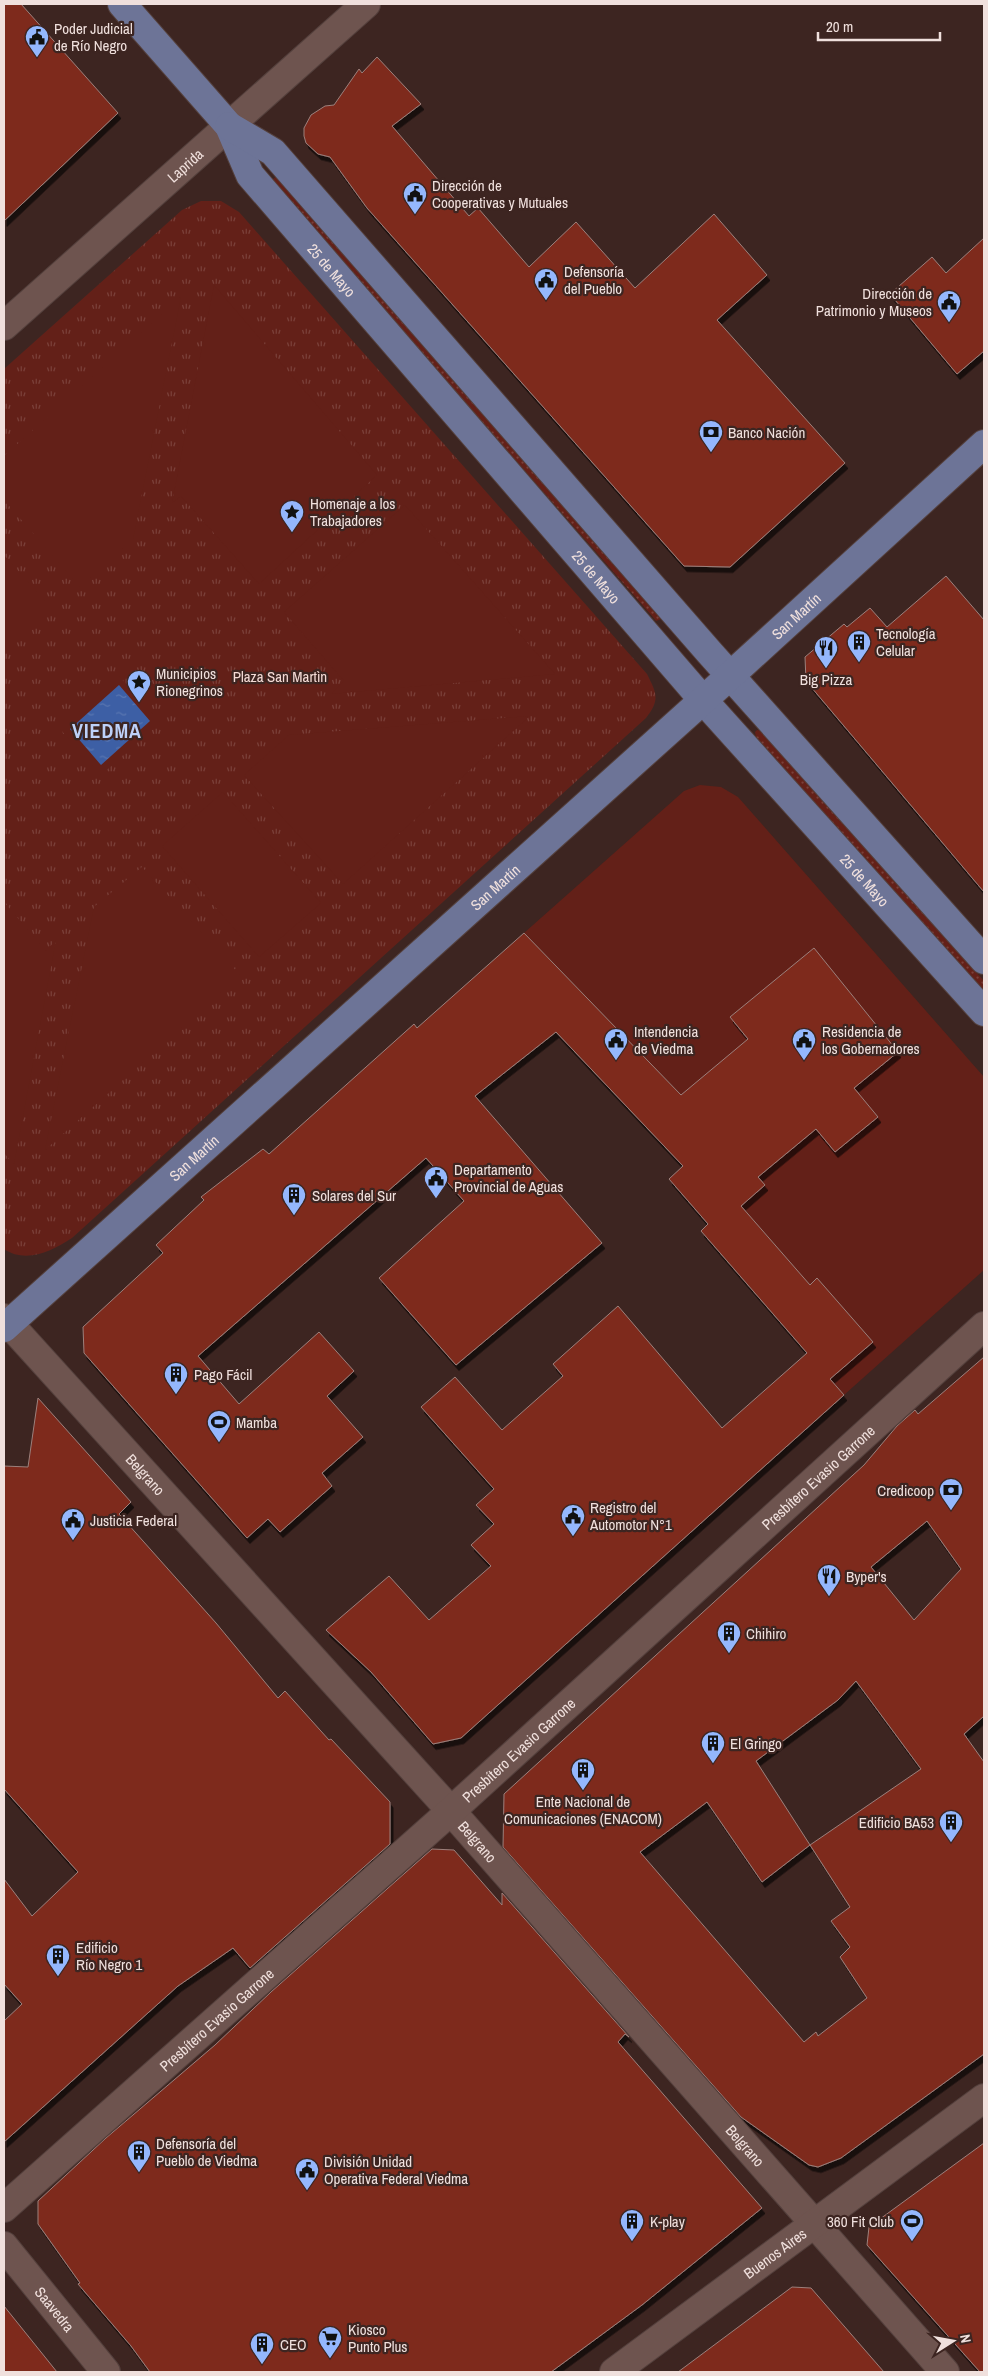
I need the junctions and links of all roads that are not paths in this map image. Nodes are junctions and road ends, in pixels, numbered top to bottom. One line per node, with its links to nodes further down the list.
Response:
1 (122, 4): 3 (main road, 25 de Mayo)
2 (366, 4): 3 (street, Laprida)
3 (230, 126): 4 (street, Laprida); 6 (main road, 25 de Mayo); 7 (main road, 25 de Mayo)
4 (4, 326)
5 (984, 444): 6 (main road, San Martín)
6 (731, 676): 7 (main road, San Martín); 8 (main road, 25 de Mayo)
7 (703, 700): 9 (main road, 25 de Mayo); 10 (main road, San Martín)
8 (984, 960)
9 (984, 1012)
10 (5, 1323): 12 (street, Belgrano)
11 (984, 1326): 12 (street, Presbítero Evasio Garrone)
12 (451, 1811): 14 (street, Presbítero Evasio Garrone); 15 (street, Belgrano)
13 (984, 2098): 15 (street, Buenos Aires)
14 (4, 2208)
15 (814, 2225): 18 (street, Buenos Aires); 19 (street, Belgrano)
16 (4, 2246): 17 (street, Saavedra)
17 (106, 2372)
18 (614, 2372)
19 (945, 2372)

